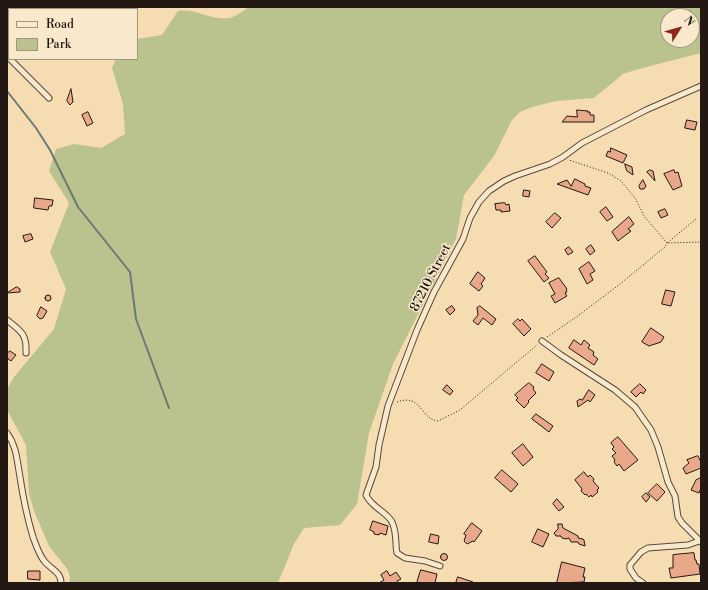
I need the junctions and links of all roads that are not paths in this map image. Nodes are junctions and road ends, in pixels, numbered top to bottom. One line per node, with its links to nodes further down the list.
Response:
1 (11, 60): 3 (street)
2 (701, 86): 9 (street, 87210 Street)
3 (49, 98)
4 (7, 320): 6 (street)
5 (542, 340): 8 (street)
6 (26, 353)
7 (7, 433): 10 (street)
8 (700, 541): 11 (street)
9 (440, 566)
10 (61, 583)
11 (643, 583)

